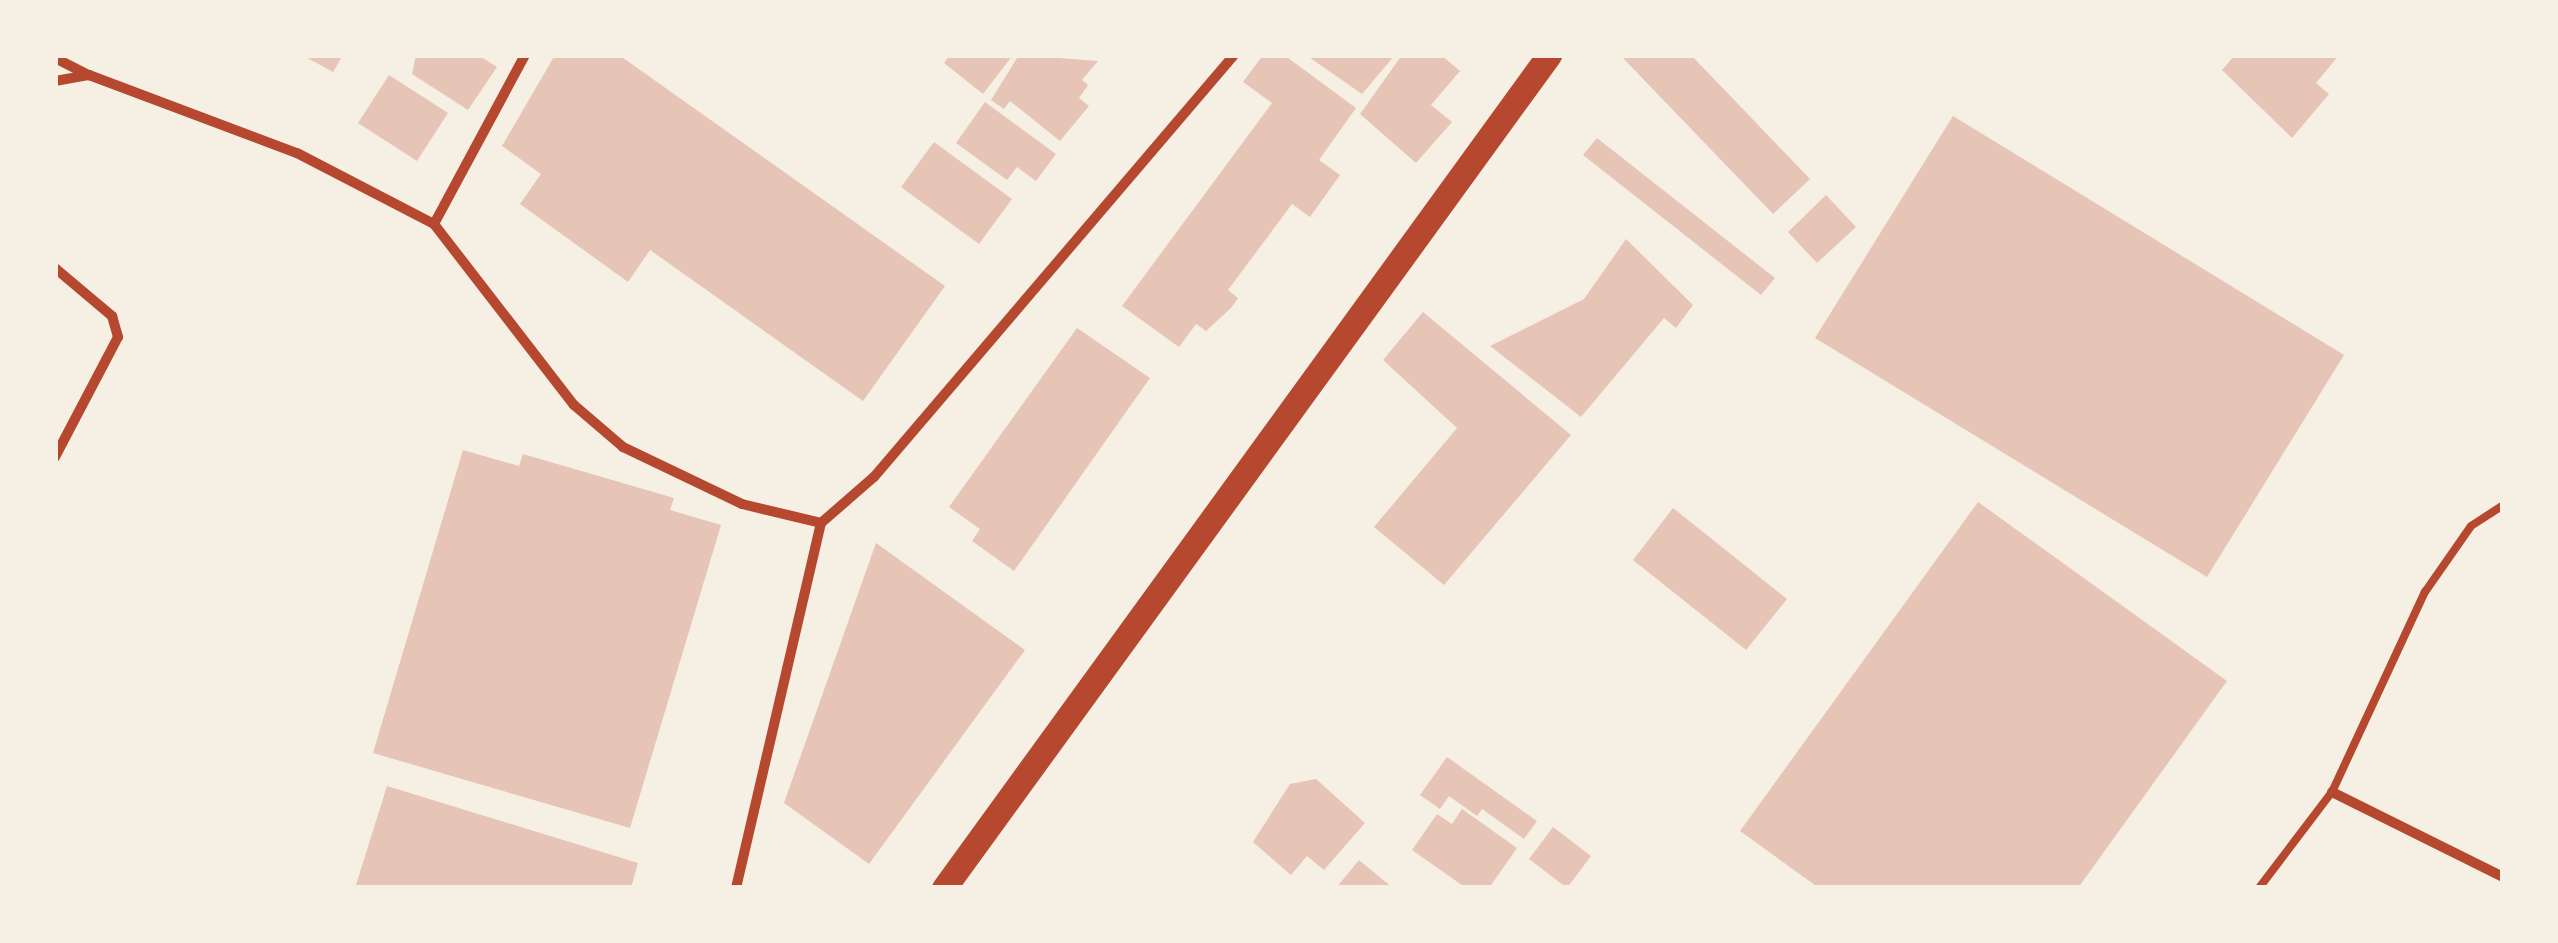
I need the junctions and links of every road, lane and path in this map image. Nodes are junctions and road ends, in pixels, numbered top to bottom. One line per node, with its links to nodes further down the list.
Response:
1 (525, 55): 7 (street)
2 (1234, 55): 11 (street)
3 (1549, 55): 15 (main road)
4 (55, 58): 5 (street)
5 (89, 75): 6 (street); 7 (street)
6 (55, 80)
7 (434, 224): 11 (street)
8 (55, 268): 9 (street)
9 (55, 457)
10 (2503, 505): 12 (lane)
11 (821, 523): 14 (street)
12 (2332, 792): 13 (street); 16 (lane)
13 (2503, 877)
14 (736, 888)
15 (944, 888)
16 (2259, 888)

